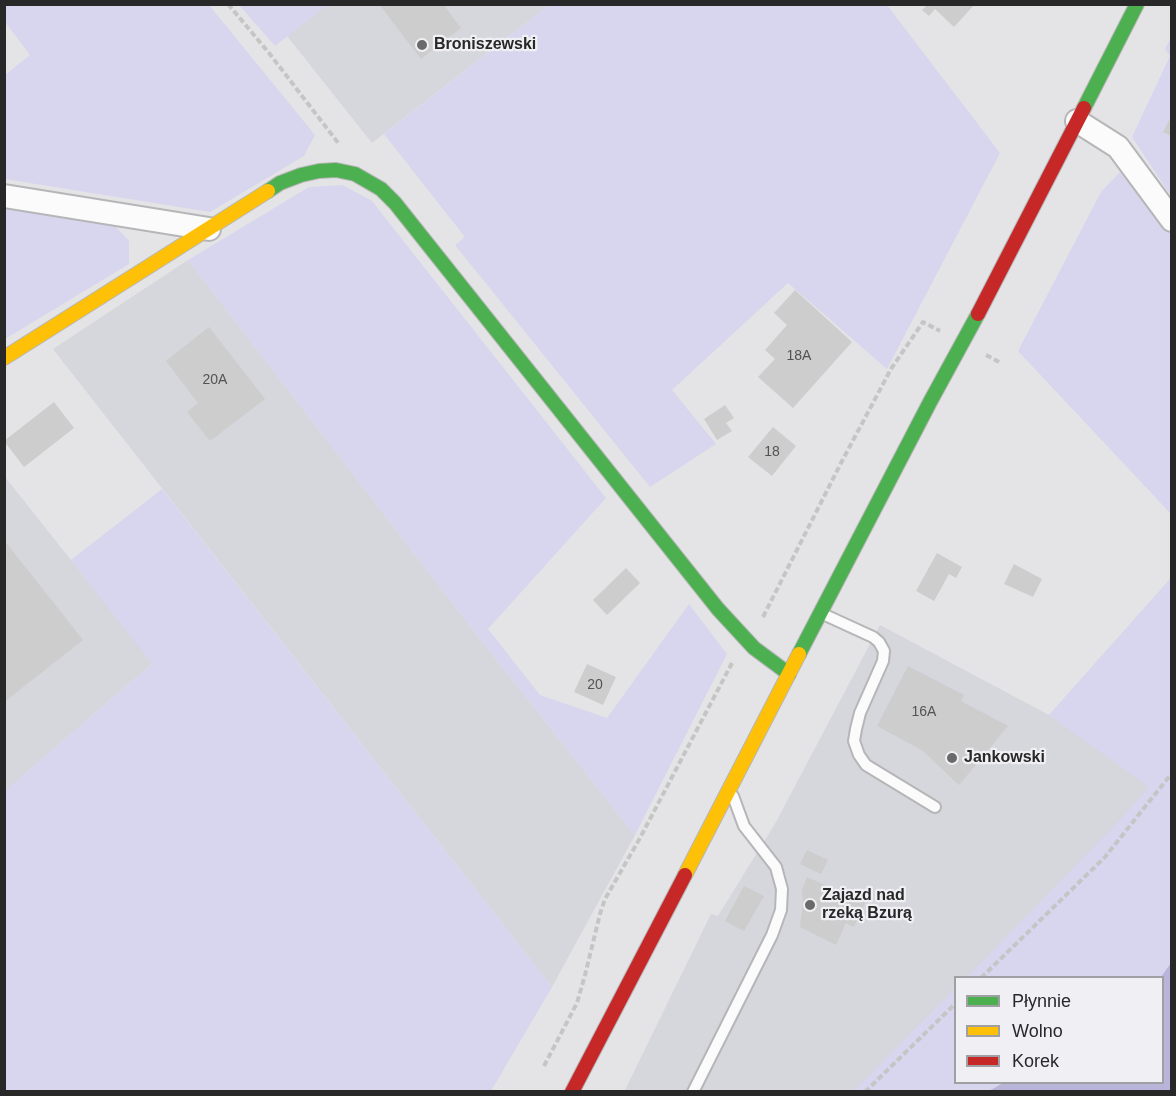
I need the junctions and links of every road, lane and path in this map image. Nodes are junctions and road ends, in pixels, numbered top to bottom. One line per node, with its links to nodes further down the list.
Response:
1 (228, 4): 4 (path)
2 (1137, 4): 3 (main road)
3 (1077, 121): 6 (street); 9 (main road)
4 (339, 144)
5 (4, 196): 7 (street)
6 (1166, 212)
7 (209, 229): 8 (main road); 10 (main road)
8 (4, 358)
9 (820, 613): 10 (main road); 13 (lane)
10 (789, 674): 12 (main road)
11 (1172, 773): 14 (path)
12 (730, 787): 16 (main road); 17 (lane)
13 (935, 807)
14 (983, 976)
15 (954, 1005): 18 (path)
16 (572, 1092)
17 (693, 1092)
18 (865, 1092)

